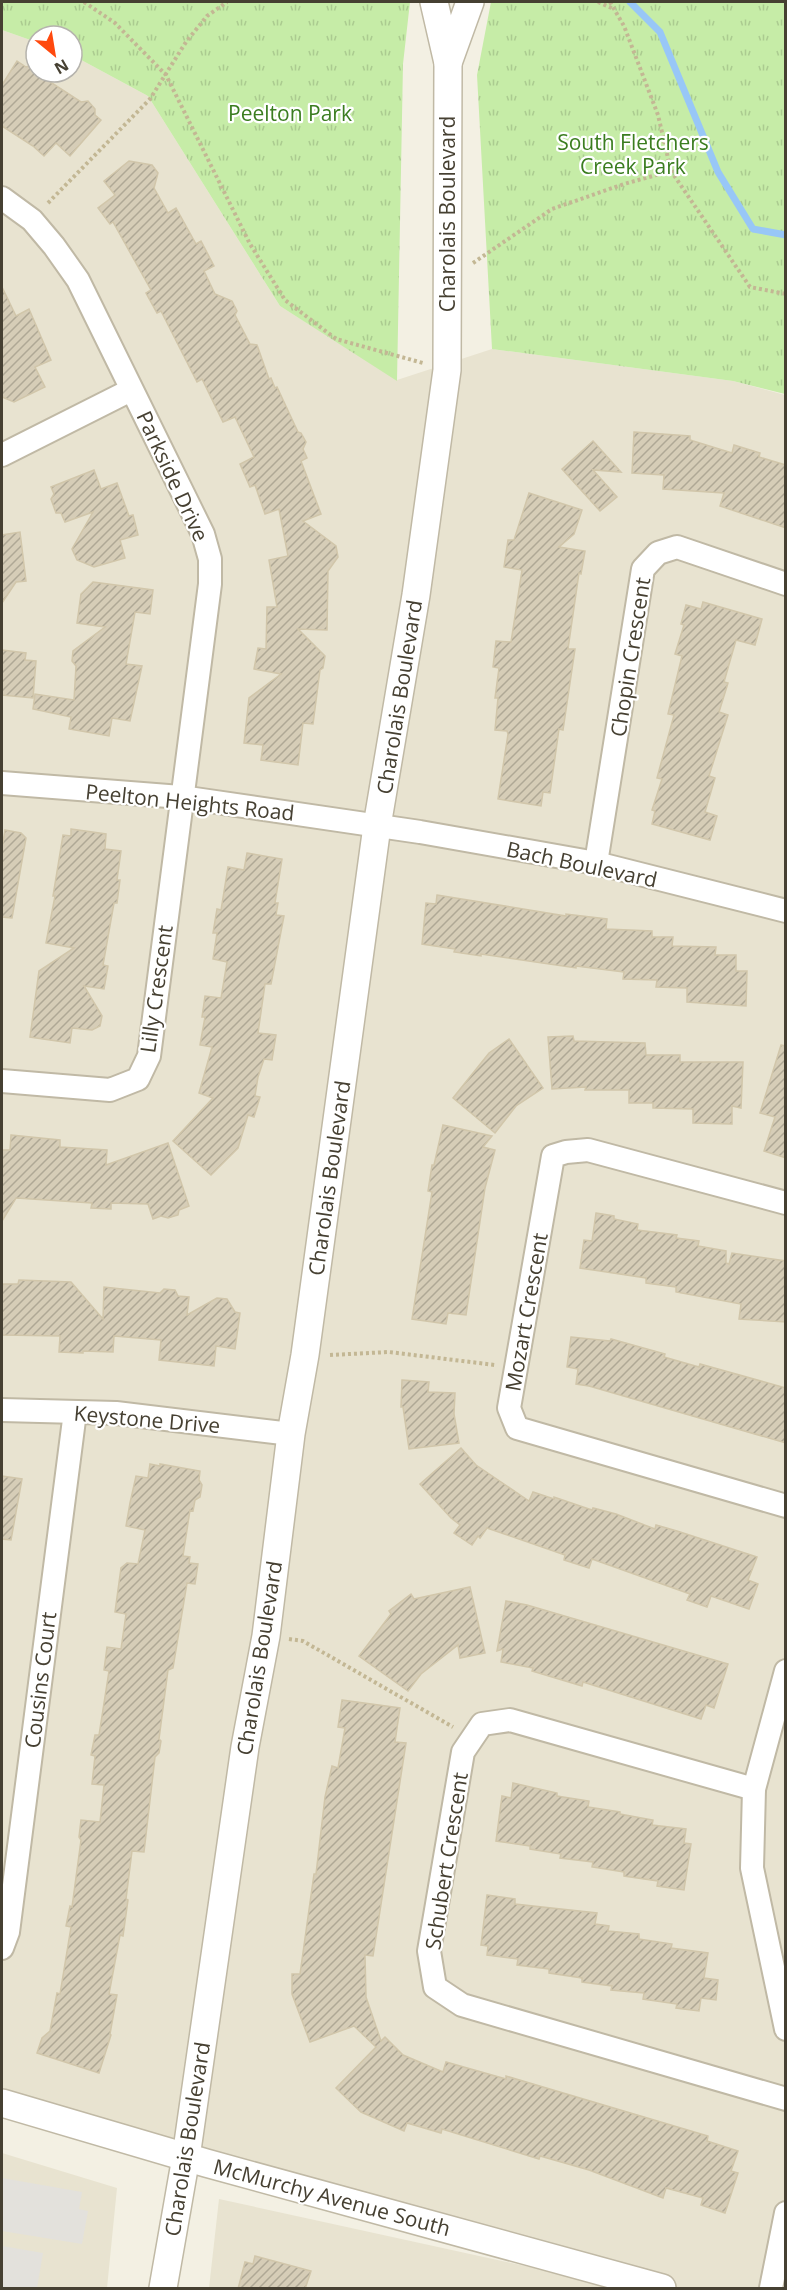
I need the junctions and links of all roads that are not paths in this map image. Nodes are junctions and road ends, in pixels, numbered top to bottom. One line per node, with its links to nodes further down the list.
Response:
1 (434, 2): 3 (street, Charolais Boulevard)
2 (470, 2): 3 (street, Charolais Boulevard)
3 (448, 63): 10 (street, Charolais Boulevard)
4 (2, 198): 5 (street, Parkside Drive)
5 (131, 390): 6 (street); 9 (street, Parkside Drive)
6 (2, 456)
7 (786, 584): 11 (street, Chopin Crescent)
8 (2, 783): 9 (street, Peelton Heights Road)
9 (181, 797): 10 (street, Peelton Heights Road); 13 (street, Lilly Crescent)
10 (377, 826): 11 (street, Bach Boulevard); 17 (street, Charolais Boulevard)
11 (596, 863): 12 (street, Bach Boulevard)
12 (786, 911)
13 (2, 1081)
14 (786, 1203): 18 (street, Mozart Crescent)
15 (2, 1410): 16 (street, Keystone Drive)
16 (75, 1412): 17 (street, Keystone Drive); 21 (street, Cousins Court)
17 (291, 1434): 25 (street, Charolais Boulevard)
18 (786, 1506)
19 (786, 1671): 20 (street)
20 (754, 1789): 22 (street); 23 (street, Schubert Crescent)
21 (2, 1948)
22 (786, 2029)
23 (786, 2099)
24 (2, 2103): 25 (street, McMurchy Avenue South)
25 (186, 2157): 27 (street, Charolais Boulevard); 28 (street, McMurchy Avenue South)
26 (786, 2213): 29 (street)
27 (163, 2289)
28 (662, 2289)
29 (771, 2289)

